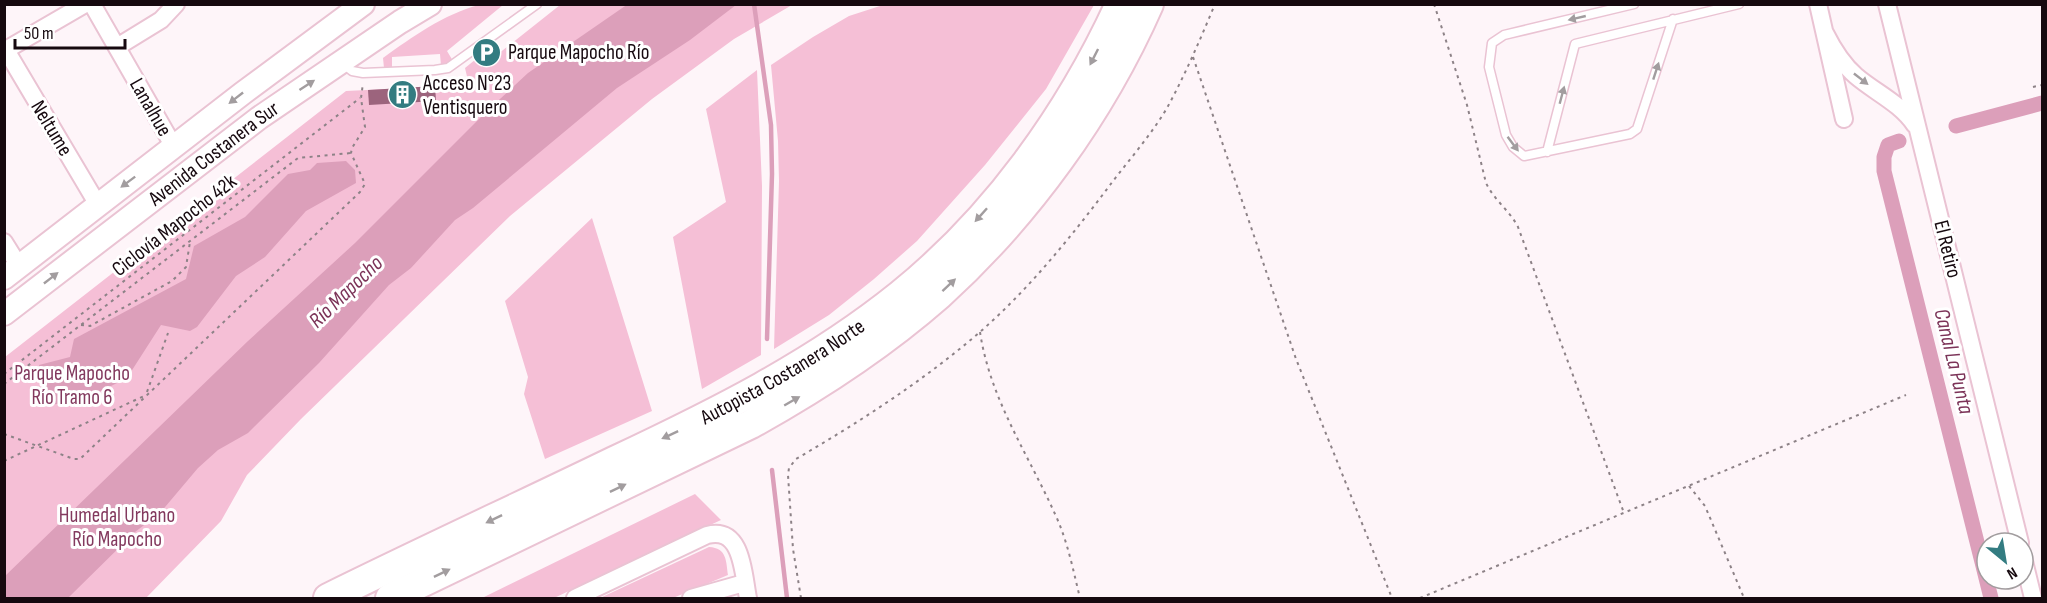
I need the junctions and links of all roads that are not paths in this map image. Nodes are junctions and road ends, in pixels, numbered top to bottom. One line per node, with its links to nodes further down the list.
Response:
1 (85, 4): 17 (street)
2 (92, 4): 16 (street, Lanalhue)
3 (176, 4): 16 (street)
4 (430, 4): 15 (street, Avenida Costanera Sur)
5 (537, 4): 18 (lane)
6 (1120, 4): 30 (highway, Autopista Costanera Norte, one-way to 30)
7 (1149, 4): 31 (highway, Autopista Costanera Norte, one-way to 7)
8 (1634, 4): 22 (lane, one-way to 22)
9 (1738, 4): 13 (lane)
10 (1818, 4): 14 (street, El Retiro)
11 (1887, 4): 20 (street, El Retiro)
12 (353, 8): 15 (street); 21 (street, Avenida Costanera Sur, one-way to 21)
13 (1673, 19): 22 (lane, one-way to 13); 22 (lane, one-way to 13)
14 (1825, 33): 19 (street, El Retiro); 20 (street, El Retiro, one-way to 20)
15 (365, 47): 18 (street, Avenida Costanera Sur)
16 (117, 48): 21 (street, Lanalhue)
17 (5, 51): 24 (street, Neltume)
18 (341, 62): 23 (street, Avenida Costanera Sur, one-way to 18)
19 (1845, 119)
20 (1919, 131): 28 (street, El Retiro)
21 (174, 147): 23 (street); 24 (street, Avenida Costanera Sur, one-way to 24)
22 (1547, 152)
23 (206, 158): 27 (street, Avenida Costanera Sur, one-way to 23)
24 (98, 205): 26 (street, Avenida Costanera Sur)
25 (4, 242): 26 (street)
26 (12, 272)
27 (4, 314)
28 (2016, 531)
29 (746, 591): 32 (street); 33 (street)
30 (328, 598)
31 (390, 598)
32 (575, 598)
33 (691, 598)

